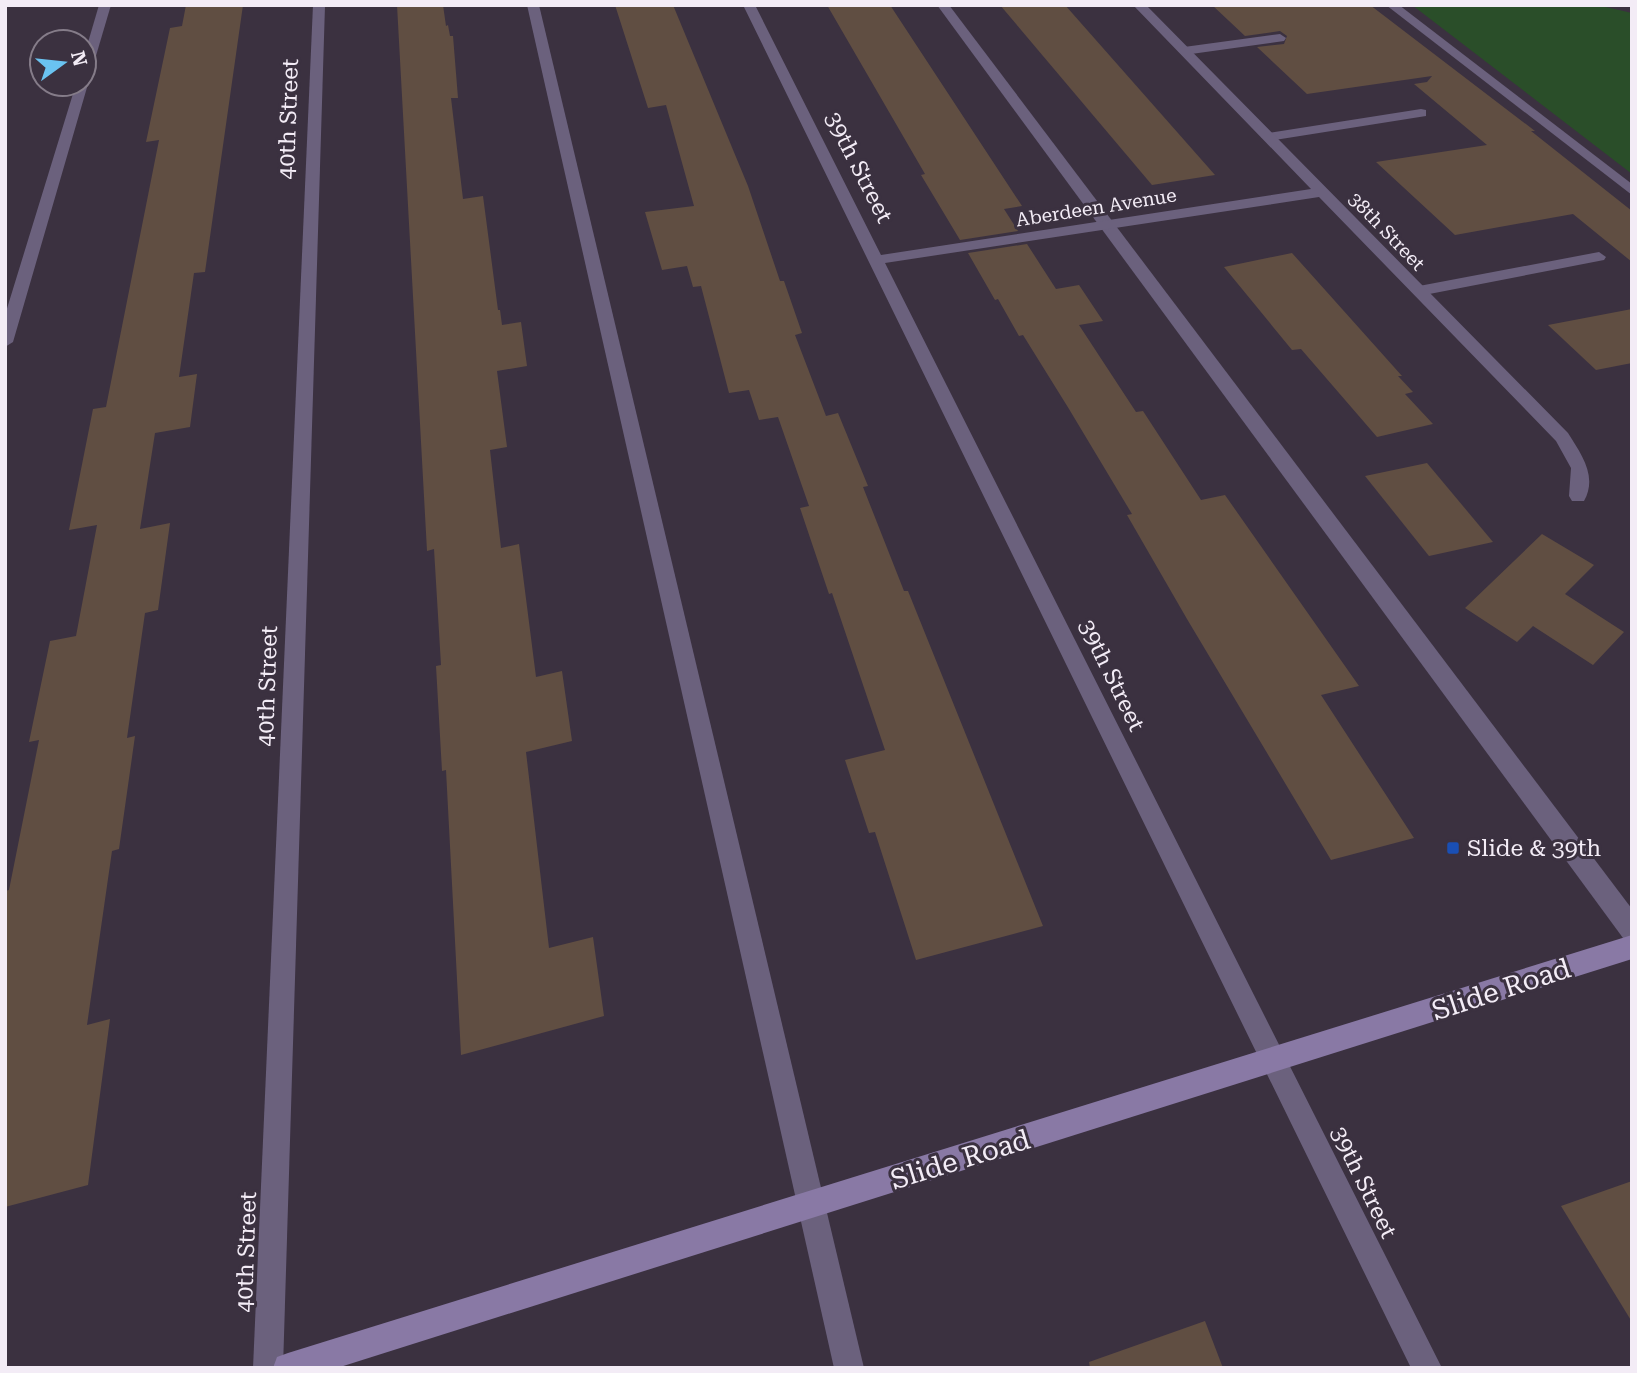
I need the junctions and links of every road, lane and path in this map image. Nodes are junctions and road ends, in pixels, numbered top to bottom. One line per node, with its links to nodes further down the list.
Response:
1 (105, 5): 8 (street)
2 (319, 5): 26 (street, 40th Street)
3 (533, 5): 25 (street)
4 (749, 5): 18 (street, 39th Street)
5 (943, 5): 16 (street)
6 (1139, 5): 10 (street, 38th Street)
7 (1392, 5): 14 (street)
8 (98, 29)
9 (1280, 38): 10 (street)
10 (1184, 51): 13 (street, 38th Street)
11 (78, 98): 20 (street)
12 (1421, 113): 13 (street)
13 (1268, 137): 15 (street, 38th Street)
14 (1632, 191)
15 (1322, 192): 16 (street, Aberdeen Avenue); 19 (street, 38th Street)
16 (1107, 225): 18 (street, Aberdeen Avenue); 22 (street)
17 (1599, 257): 19 (street)
18 (876, 260): 24 (street, 39th Street)
19 (1419, 291): 21 (street, 38th Street)
20 (5, 342)
21 (1578, 496)
22 (1632, 929)
23 (1632, 947): 24 (main road, Slide Road)
24 (1274, 1060): 25 (main road, Slide Road); 29 (street, 39th Street)
25 (811, 1205): 27 (main road, Slide Road); 28 (street)
26 (268, 1368)
27 (288, 1368)
28 (849, 1368)
29 (1427, 1368)

